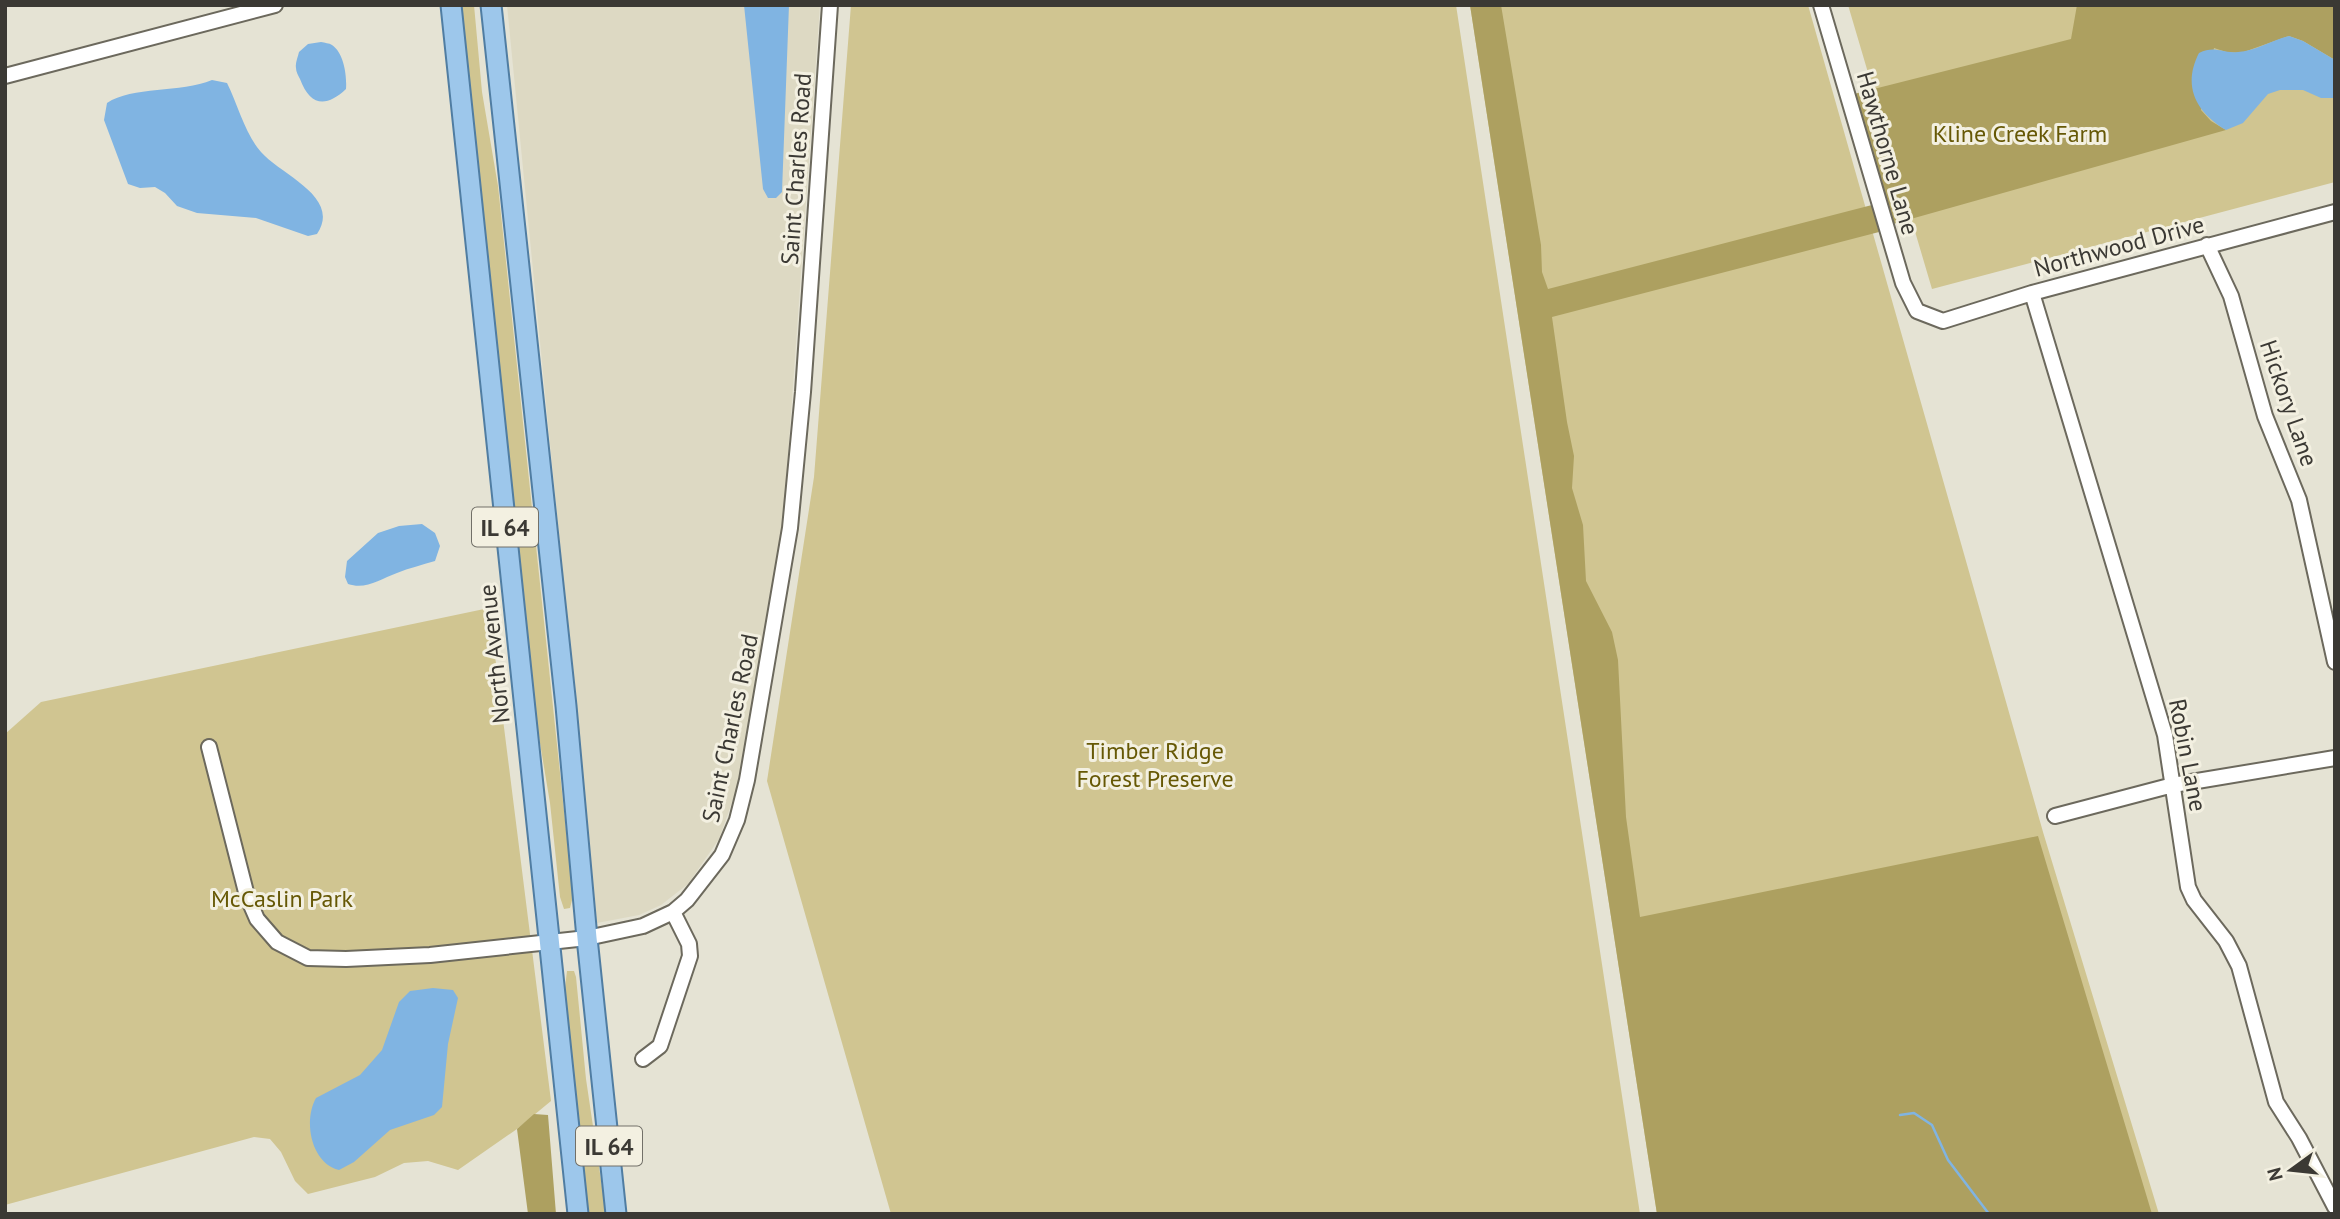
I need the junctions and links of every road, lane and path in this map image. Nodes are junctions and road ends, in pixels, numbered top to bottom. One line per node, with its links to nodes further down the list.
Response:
1 (275, 5): 6 (street)
2 (451, 5): 18 (main road, North Avenue / IL 64)
3 (491, 5): 17 (main road, IL 64)
4 (830, 5): 16 (street, Saint Charles Road)
5 (1821, 5): 10 (street, Hawthorne Lane)
6 (5, 76)
7 (2335, 212): 8 (street, Northwood Drive)
8 (2207, 245): 9 (street, Northwood Drive); 11 (street, Hickory Lane)
9 (2032, 293): 10 (street, Northwood Drive); 14 (street, Robin Lane)
10 (1917, 311)
11 (2335, 662)
12 (209, 747): 18 (street, Saint Charles Road)
13 (2335, 758): 14 (street)
14 (2173, 785): 15 (street); 20 (street, Robin Lane)
15 (2055, 816)
16 (673, 912): 17 (street, Saint Charles Road); 19 (street)
17 (587, 938): 18 (street, Saint Charles Road); 22 (main road, IL 64)
18 (550, 942): 21 (main road, North Avenue / IL 64)
19 (643, 1059)
20 (2335, 1208)
21 (578, 1214)
22 (616, 1214)

